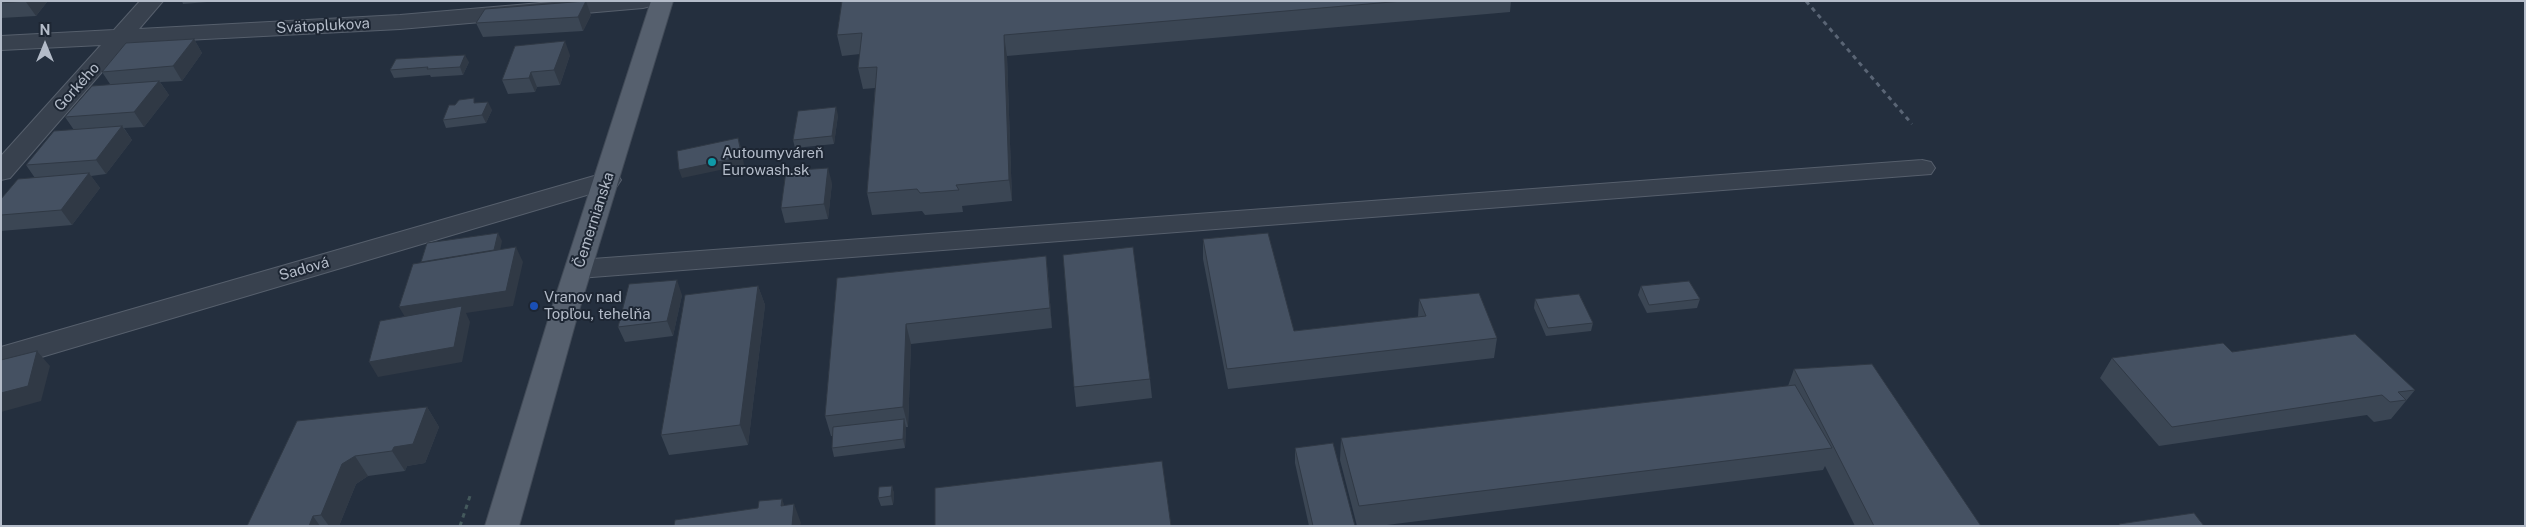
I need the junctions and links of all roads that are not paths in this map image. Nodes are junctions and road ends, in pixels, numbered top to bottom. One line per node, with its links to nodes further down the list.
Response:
1 (152, 1): 4 (street, Gorkého)
2 (643, 1): 4 (street, Svätoplukova)
3 (662, 1): 8 (main road, Čemernianska)
4 (122, 37): 5 (street, Svätoplukova); 7 (street, Gorkého)
5 (1, 44)
6 (1922, 168): 9 (street)
7 (1, 172)
8 (608, 180): 9 (main road, Čemernianska); 10 (street, Sadová)
9 (579, 269): 11 (main road, Čemernianska)
10 (1, 358)
11 (502, 526)

